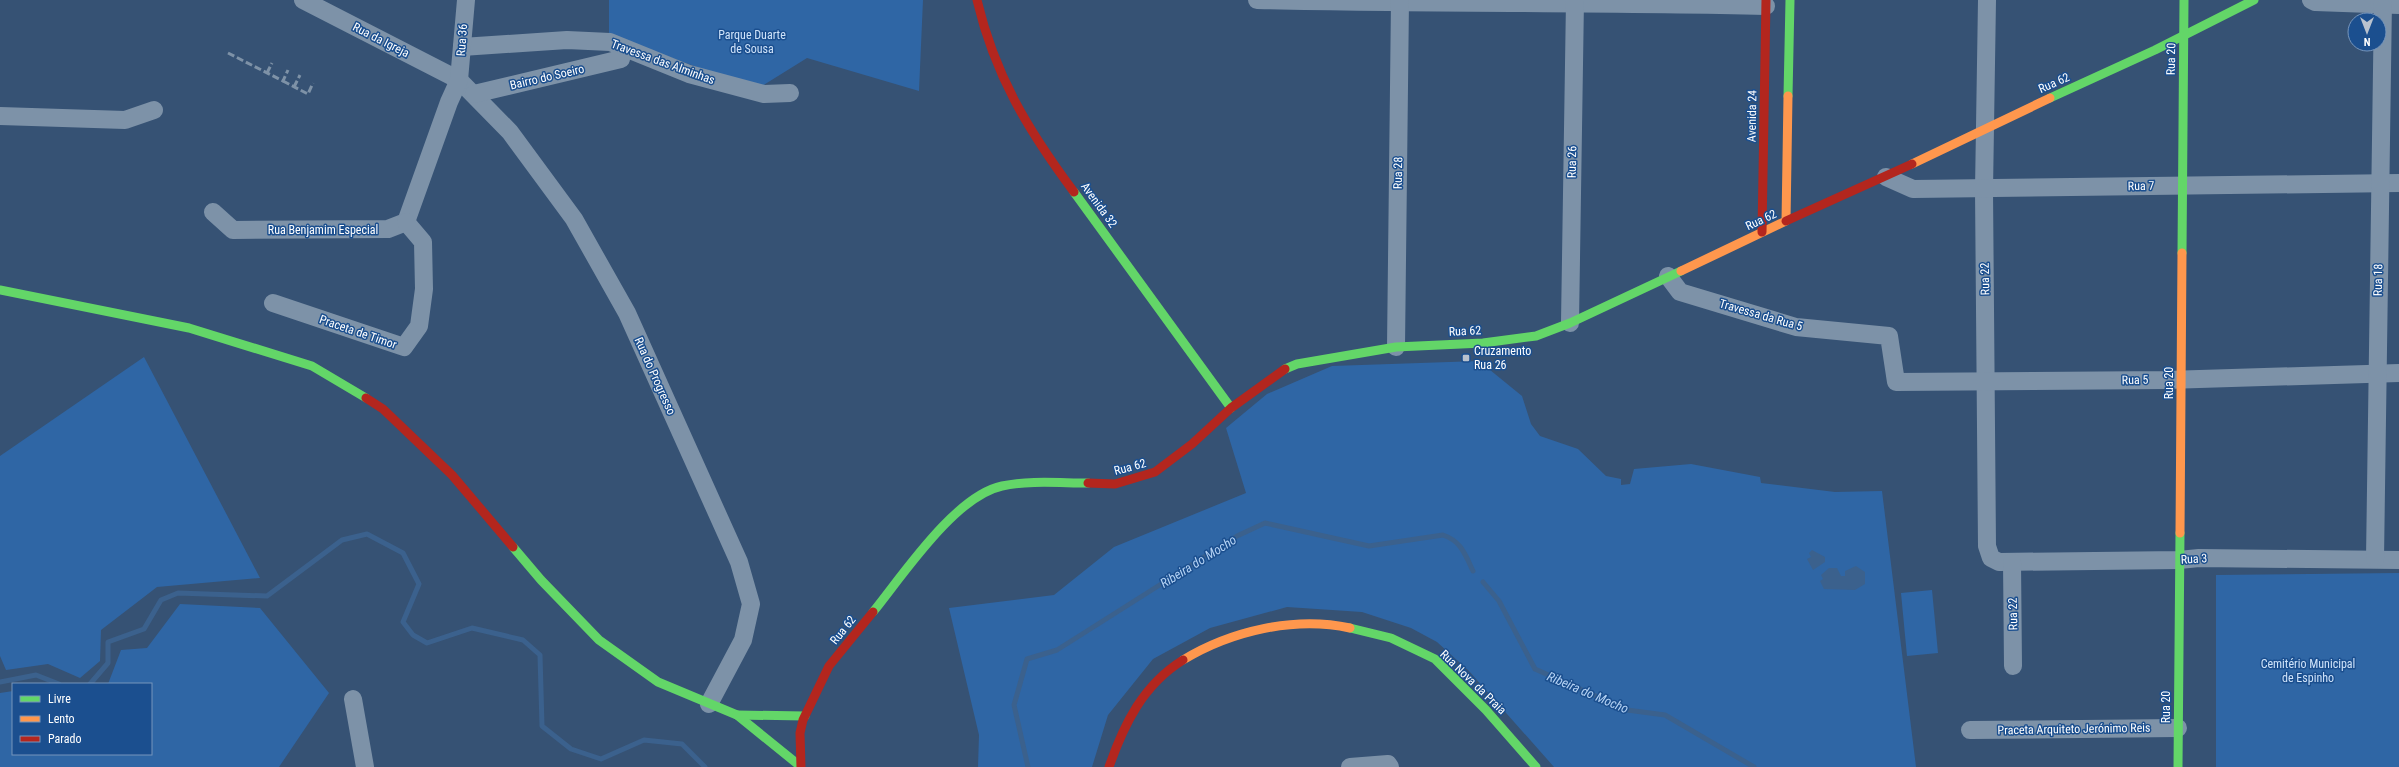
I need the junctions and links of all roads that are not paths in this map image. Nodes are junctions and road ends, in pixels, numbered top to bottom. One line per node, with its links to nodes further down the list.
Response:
1 (303, 0): 17 (street, Rua da Igreja)
2 (466, 0): 15 (street, Rua 36)
3 (977, 0): 42 (main road, Avenida 32)
4 (1257, 0): 11 (street)
5 (1790, 0): 29 (main road)
6 (1987, 0): 22 (street, Rua 22)
7 (2184, 0): 14 (main road, Rua 20)
8 (2254, 0): 14 (main road, Rua 62)
9 (2312, 0): 13 (street)
10 (1575, 1): 11 (street); 12 (street); 35 (street, Rua 26)
11 (1400, 2): 36 (street, Rua 28)
12 (1766, 3): 31 (main road, Avenida 24)
13 (2389, 3): 25 (street, Rua 18)
14 (2184, 36): 22 (main road, Rua 62); 24 (main road, Rua 20)
15 (462, 47): 17 (street, Rua 36); 18 (street, Travessa das Alminhas)
16 (621, 59): 19 (street, Bairro do Soeiro)
17 (460, 80): 19 (street, Rua do Progresso); 30 (street)
18 (790, 93)
19 (474, 94): 50 (street, Rua do Progresso)
20 (154, 110): 21 (street)
21 (0, 116)
22 (1985, 128): 23 (main road, Rua 62); 27 (street, Rua 22)
23 (1886, 176): 27 (street, Rua 7); 29 (main road, Rua 62)
24 (2182, 184): 25 (street, Rua 7); 27 (street, Rua 7); 39 (main road, Rua 20)
25 (2379, 184): 26 (street, Rua 7); 38 (street, Rua 18)
26 (2399, 184)
27 (1984, 190): 41 (street, Rua 22)
28 (213, 212): 30 (street, Rua Benjamim Especial)
29 (1786, 221): 31 (main road, Rua 62)
30 (406, 222): 34 (street, Praceta de Timor)
31 (1762, 232): 32 (main road, Rua 62)
32 (1668, 276): 35 (main road, Rua 62); 40 (street, Travessa da Rua 5)
33 (0, 290): 50 (main road)
34 (273, 303)
35 (1570, 323): 36 (main road, Rua 62)
36 (1396, 347): 42 (main road, Rua 62)
37 (2399, 373): 38 (street, Rua 5)
38 (2377, 374): 39 (street, Rua 5); 45 (street, Rua 18)
39 (2181, 379): 41 (street, Rua 5); 44 (main road, Rua 20)
40 (1896, 382): 41 (street, Rua 5)
41 (1986, 383): 43 (street, Rua 22)
42 (1231, 408): 52 (main road, Rua 62)
43 (1991, 558): 47 (street, Rua 3)
44 (2180, 560): 45 (street, Rua 3); 47 (street, Rua 3); 53 (main road, Rua 20)
45 (2375, 560): 46 (street, Rua 3)
46 (2399, 560)
47 (2012, 562): 48 (street, Rua 22)
48 (2013, 666)
49 (353, 700): 56 (street)
50 (709, 704): 51 (main road)
51 (737, 715): 52 (main road); 55 (main road)
52 (805, 716): 55 (main road, Rua 62)
53 (2178, 728): 54 (street, Praceta Arquiteto Jerónimo Reis); 61 (main road, Rua 20)
54 (1970, 730)
55 (801, 766)
56 (365, 767)
57 (1109, 767): 60 (main road, Rua Nova da Praia)
58 (1350, 767): 59 (street)
59 (1390, 767)
60 (1536, 767)
61 (2178, 767)

